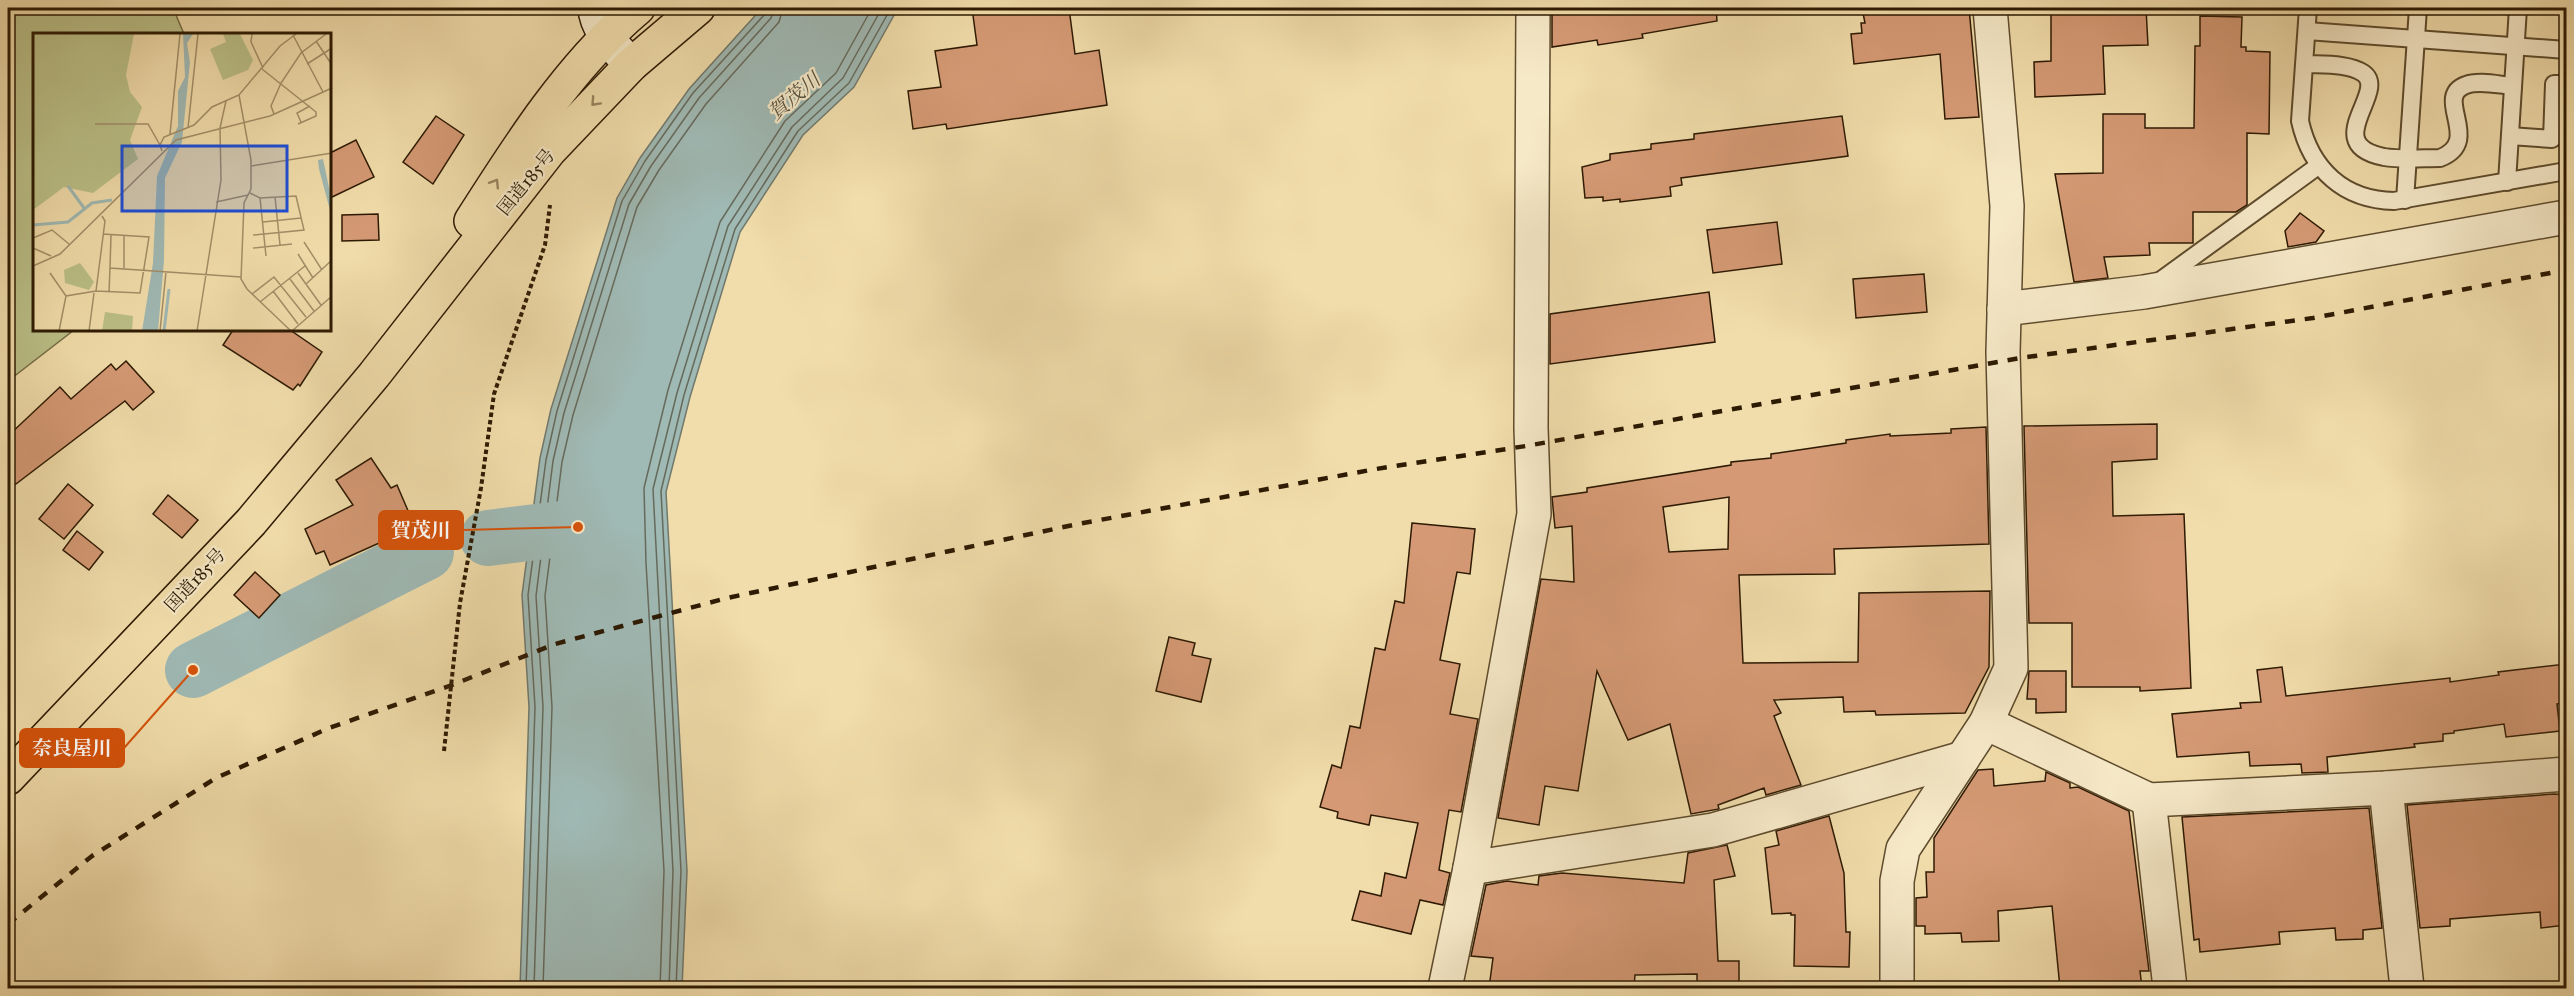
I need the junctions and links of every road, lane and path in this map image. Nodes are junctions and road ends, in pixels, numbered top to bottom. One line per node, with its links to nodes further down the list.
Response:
1 (595, 8): 8 (street)
2 (698, 8): 12 (highway, 国道185号)
3 (1533, 8): 35 (street)
4 (1990, 8): 26 (street)
5 (2308, 8): 9 (lane)
6 (2418, 8): 10 (lane)
7 (2518, 8): 11 (lane)
8 (626, 17): 12 (street); 27 (highway, 国道185号, one-way to 8)
9 (2307, 31): 10 (lane); 14 (lane)
10 (2416, 39): 11 (lane); 19 (lane)
11 (2516, 47): 13 (lane); 16 (lane)
12 (649, 48): 18 (highway, 国道185号, one-way to 18)
13 (2566, 50)
14 (2305, 64): 19 (lane); 20 (lane)
15 (2566, 84): 17 (lane)
16 (2513, 86): 17 (lane); 19 (lane)
17 (2510, 136): 22 (lane)
18 (550, 150): 27 (highway, 国道185号); 29 (path)
19 (2408, 158): 23 (lane)
20 (2318, 166): 23 (lane); 25 (lane)
21 (2566, 171): 22 (lane)
22 (2507, 182): 23 (lane)
23 (2405, 200)
24 (2566, 217): 25 (street)
25 (2144, 292): 26 (street)
26 (2004, 309): 28 (street)
27 (374, 375): 32 (highway, 国道185号)
28 (1986, 723): 30 (street); 34 (street)
29 (444, 751)
30 (1963, 758): 35 (street); 37 (street)
31 (2566, 774): 33 (street)
32 (8, 778)
33 (2386, 788): 34 (street); 39 (street)
34 (2149, 800): 38 (street)
35 (1470, 868): 36 (street)
36 (1445, 988)
37 (1897, 988)
38 (2170, 988)
39 (2407, 988)

